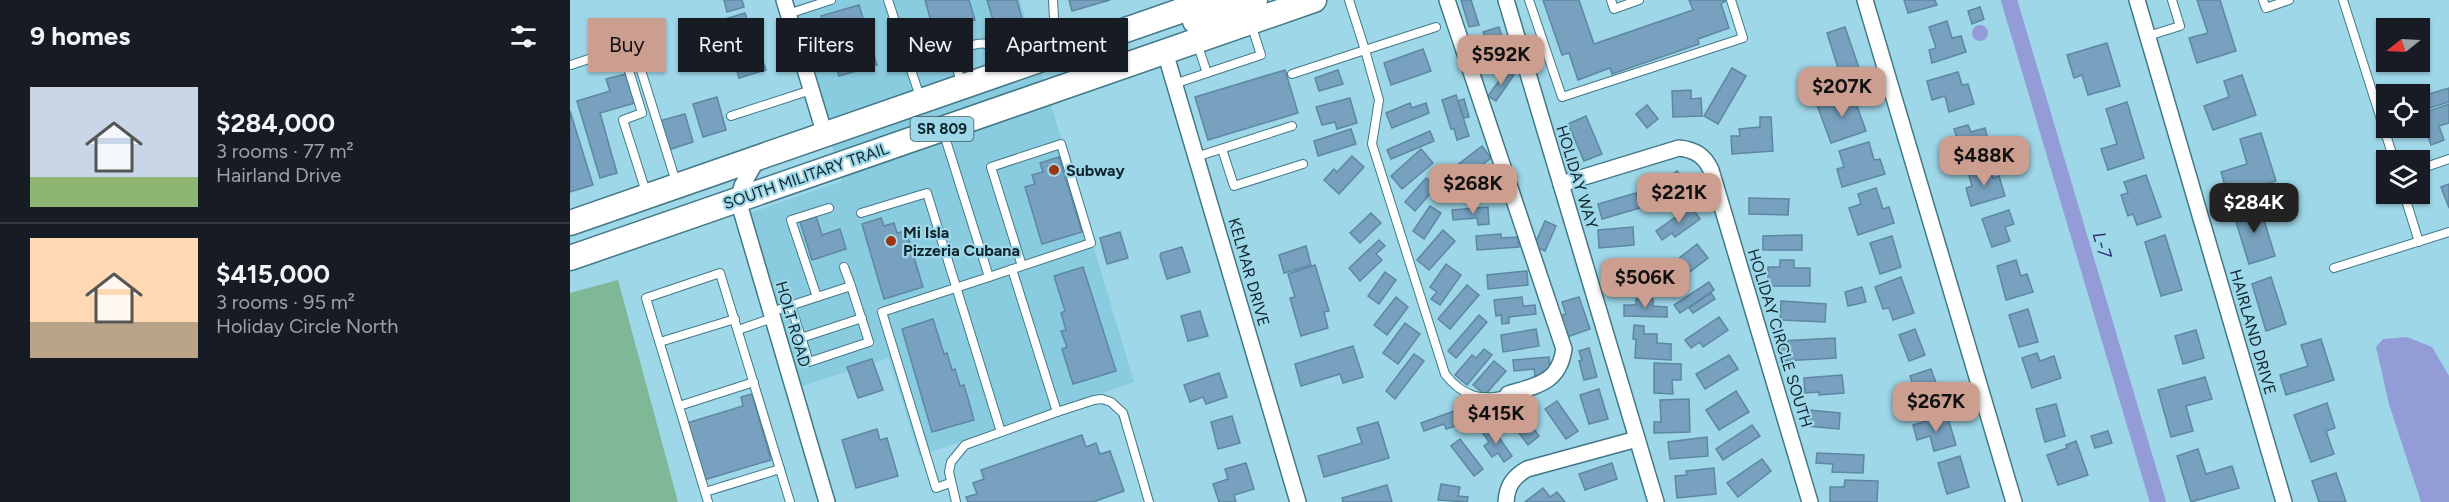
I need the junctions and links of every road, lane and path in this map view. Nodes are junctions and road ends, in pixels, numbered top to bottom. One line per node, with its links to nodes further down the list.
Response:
1 (831, 0): 19 (lane)
2 (888, 0): 37 (lane)
3 (1053, 0): 21 (lane)
4 (1212, 0): 23 (main road, SOUTH MILITARY TRAIL / SR 809)
5 (1314, 0): 20 (main road, SOUTH MILITARY TRAIL / SR 809)
6 (1349, 0): 26 (lane)
7 (1447, 0): 77 (street)
8 (1506, 0): 50 (street, HOLIDAY WAY)
9 (1530, 0): 12 (lane)
10 (1611, 0): 11 (lane)
11 (1640, 0)
12 (1731, 0)
13 (1865, 0): 94 (street)
14 (2137, 0): 24 (street, HAIRLAND DRIVE)
15 (2172, 0): 24 (lane)
16 (2263, 0): 17 (lane)
17 (2289, 0)
18 (2343, 0): 43 (lane)
19 (786, 7): 36 (street)
20 (1252, 11): 25 (main road, SOUTH MILITARY TRAIL / SR 809); 27 (main road); 32 (lane)
21 (1054, 18)
22 (1436, 27): 26 (lane)
23 (1130, 28): 40 (main road)
24 (2148, 36): 95 (street, HAIRLAND DRIVE)
25 (1196, 41): 27 (main road, SOUTH MILITARY TRAIL / SR 809); 32 (lane)
26 (1365, 50): 33 (lane); 77 (lane)
27 (1165, 52): 34 (street, KELMAR DRIVE); 40 (main road, SOUTH MILITARY TRAIL / SR 809)
28 (571, 65): 51 (lane)
29 (643, 72): 49 (lane)
30 (1006, 72): 31 (main road, SOUTH MILITARY TRAIL / SR 809)
31 (1003, 73): 35 (main road, SOUTH MILITARY TRAIL / SR 809); 35 (lane)
32 (1207, 73): 34 (lane)
33 (1292, 74)
34 (1174, 84): 44 (street, KELMAR DRIVE)
35 (962, 87): 37 (main road, SOUTH MILITARY TRAIL / SR 809)
36 (811, 90): 38 (lane); 41 (street)
37 (921, 102): 41 (main road, SOUTH MILITARY TRAIL / SR 809)
38 (731, 116)
39 (1292, 126): 42 (lane)
40 (942, 129): 52 (main road, SOUTH MILITARY TRAIL / SR 809); 65 (lane)
41 (825, 135): 45 (main road, SOUTH MILITARY TRAIL / SR 809)
42 (1222, 149): 44 (lane); 47 (lane)
43 (2391, 150)
44 (1196, 157): 90 (street, KELMAR DRIVE)
45 (758, 158): 49 (main road, SOUTH MILITARY TRAIL / SR 809); 52 (street)
46 (2449, 159): 48 (lane)
47 (1303, 164)
48 (2430, 166)
49 (687, 183): 51 (main road, SOUTH MILITARY TRAIL / SR 809); 59 (main road)
50 (1561, 184): 81 (street, HOLIDAY WAY); 93 (street, HOLIDAY CIRCLE SOUTH)
51 (647, 197): 56 (main road, SOUTH MILITARY TRAIL / SR 809)
52 (738, 200): 60 (main road, SOUTH MILITARY TRAIL / SR 809); 70 (street, HOLT ROAD)
53 (2407, 204): 58 (lane)
54 (830, 208): 68 (lane)
55 (861, 213): 67 (lane)
56 (570, 223)
57 (2449, 232): 58 (lane)
58 (2418, 242): 63 (lane)
59 (570, 244)
60 (570, 258)
61 (1022, 266): 61 (lane); 64 (lane)
62 (844, 267): 66 (lane)
63 (2334, 268)
64 (1011, 269): 65 (lane); 79 (lane)
65 (988, 277): 67 (lane)
66 (851, 286): 68 (lane); 71 (lane)
67 (956, 287): 80 (lane); 83 (lane)
68 (817, 297): 69 (lane)
69 (791, 306): 70 (lane); 74 (lane)
70 (772, 315): 73 (lane); 87 (street, HOLT ROAD)
71 (862, 318): 74 (lane); 74 (lane)
72 (735, 319): 73 (lane); 75 (lane); 75 (lane)
73 (738, 330): 76 (lane)
74 (801, 338)
75 (660, 342): 78 (lane)
76 (754, 382): 78 (lane); 82 (lane)
77 (1508, 394)
78 (679, 406): 84 (lane)
79 (1057, 412): 80 (lane); 89 (lane)
80 (1001, 432): 83 (lane)
81 (1637, 439): 91 (street); 92 (street, HOLIDAY WAY)
82 (780, 469): 84 (lane); 86 (lane)
83 (950, 483): 88 (lane)
84 (705, 492): 85 (lane)
85 (708, 502)
86 (790, 502)
87 (827, 502)
88 (956, 502)
89 (1149, 502)
90 (1298, 502)
91 (1506, 502)
92 (1656, 502)
93 (1810, 502)
94 (2014, 502)
95 (2284, 502)

